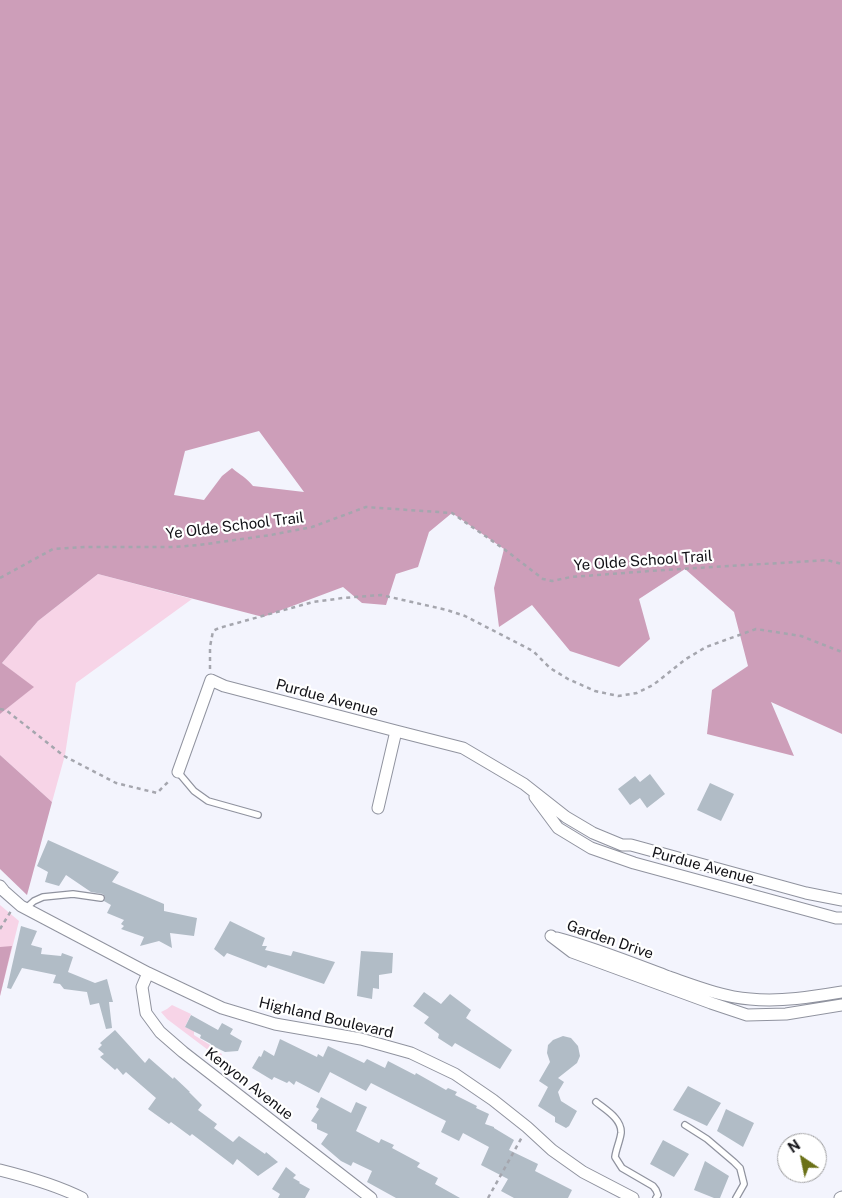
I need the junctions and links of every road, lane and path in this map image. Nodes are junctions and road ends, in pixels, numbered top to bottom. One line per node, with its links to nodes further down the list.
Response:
1 (842, 564): 2 (path, Ye Olde School Trail)
2 (0, 578)
3 (842, 652): 4 (path)
4 (211, 680): 6 (street, Purdue Avenue); 7 (street)
5 (0, 709): 7 (path)
6 (396, 731): 8 (street, Purdue Avenue); 9 (street)
7 (178, 772): 10 (lane)
8 (524, 784): 13 (street, Purdue Avenue); 15 (street, Purdue Avenue)
9 (378, 808)
10 (258, 815)
11 (0, 886): 14 (street, Highland Boulevard)
12 (101, 898): 14 (lane)
13 (842, 900)
14 (21, 905): 16 (path); 17 (street, Highland Boulevard)
15 (842, 918)
16 (0, 929)
17 (148, 974): 22 (street, Highland Boulevard); 25 (street, Kenyon Avenue)
18 (842, 992): 19 (street, Garden Drive)
19 (842, 1005)
20 (596, 1102): 28 (lane)
21 (685, 1125): 29 (lane)
22 (528, 1127): 26 (path); 27 (street, Highland Boulevard)
23 (0, 1170): 24 (street)
24 (82, 1198)
25 (371, 1198)
26 (488, 1198)
27 (633, 1198)
28 (656, 1198)
29 (736, 1198)

